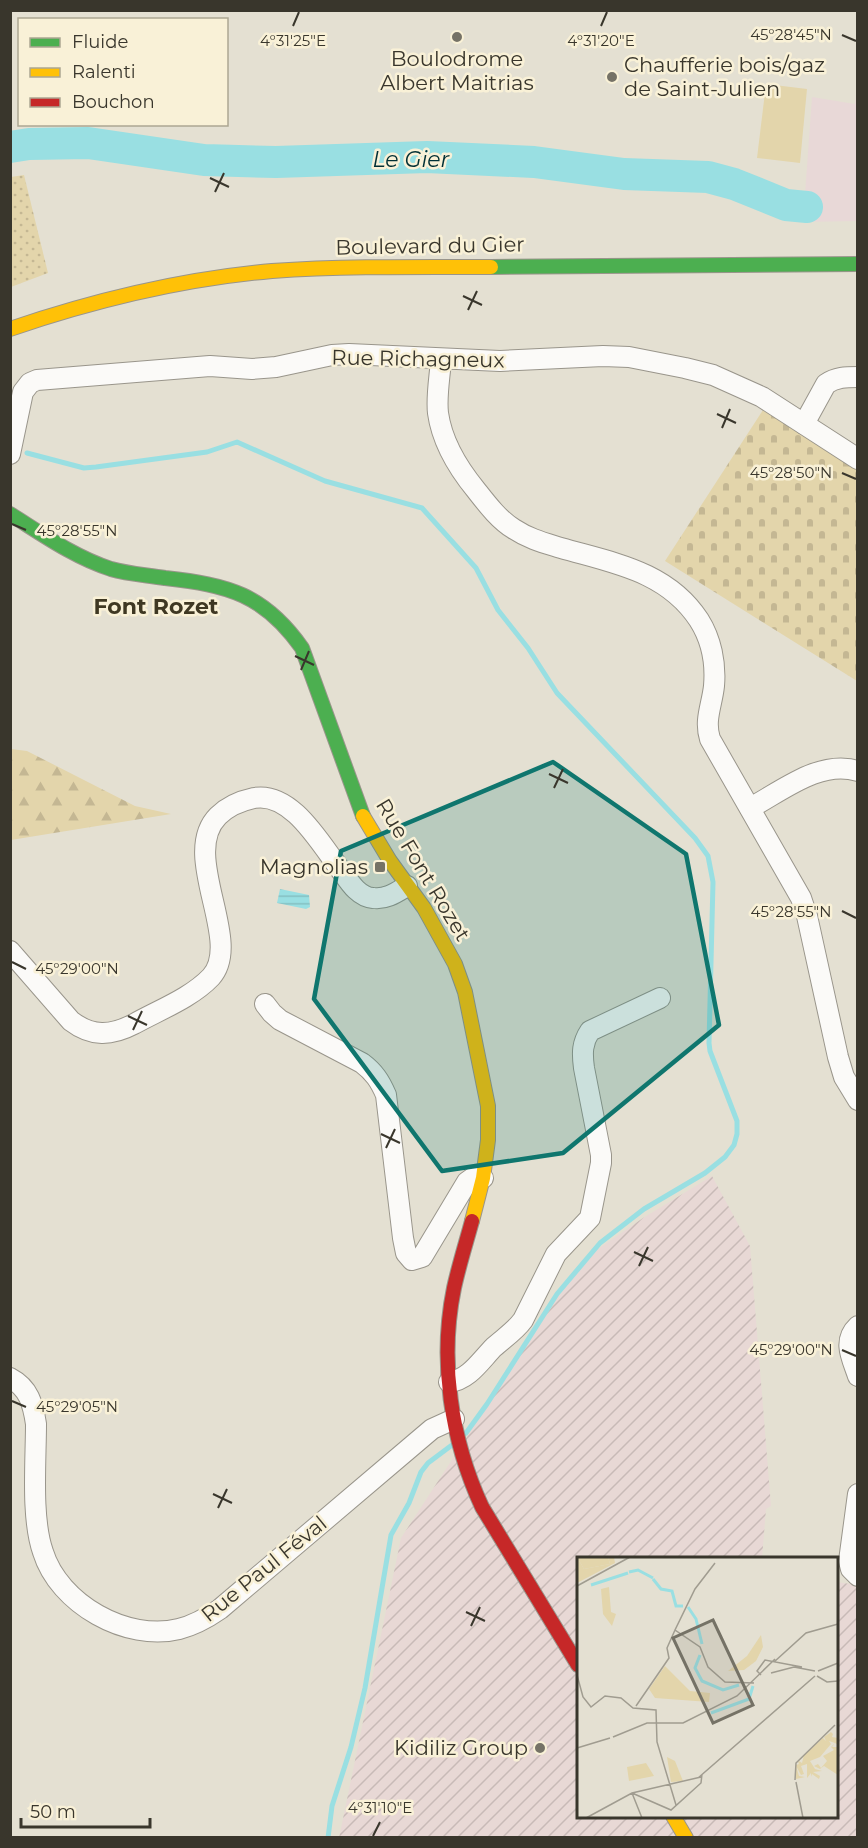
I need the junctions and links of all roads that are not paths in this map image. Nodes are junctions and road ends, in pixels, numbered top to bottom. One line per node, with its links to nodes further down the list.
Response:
1 (858, 264): 2 (main road, Boulevard du Gier)
2 (10, 329)
3 (441, 359): 5 (street, Rue Richagneux); 6 (street, Rue Richagneux); 10 (street)
4 (858, 377): 5 (street)
5 (804, 424): 7 (street, Rue Richagneux)
6 (12, 446)
7 (858, 459)
8 (10, 514): 11 (main road, Rue Font Rozet)
9 (858, 771): 10 (street)
10 (750, 808): 15 (street)
11 (406, 886): 12 (street); 16 (main road, Rue Font Rozet)
12 (10, 951)
13 (660, 998): 20 (street)
14 (265, 1004): 16 (street)
15 (858, 1100)
16 (483, 1178): 20 (main road, Rue Font Rozet)
17 (858, 1326): 18 (street)
18 (858, 1376)
19 (10, 1378): 21 (street, Rue Paul Féval)
20 (449, 1382): 21 (main road, Rue Font Rozet)
21 (455, 1424): 24 (main road, Rue Font Rozet)
22 (858, 1494): 23 (street)
23 (858, 1576)
24 (577, 1662)
25 (674, 1818): 26 (main road)
26 (686, 1838)

